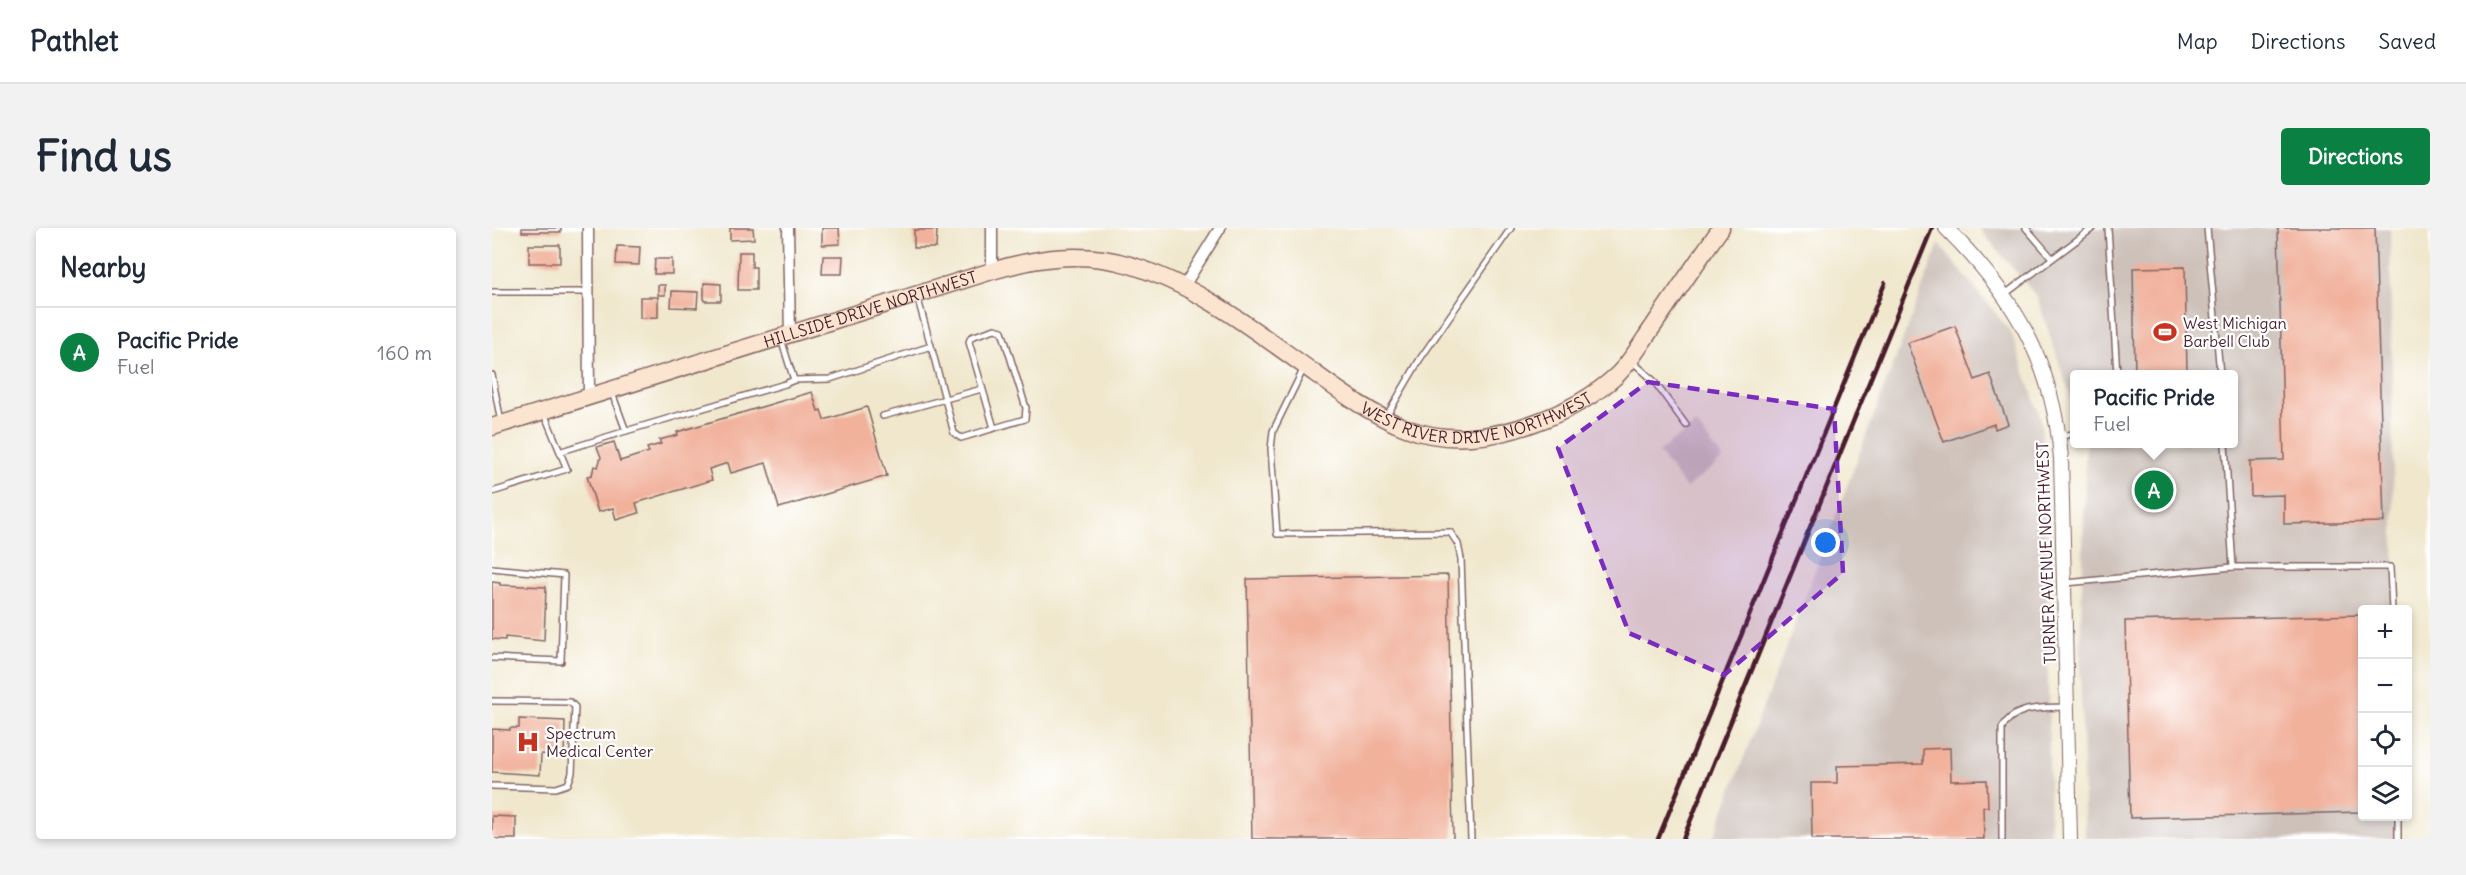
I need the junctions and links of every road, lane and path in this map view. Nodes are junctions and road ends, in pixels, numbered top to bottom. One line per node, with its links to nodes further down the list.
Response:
1 (588, 228): 16 (street)
2 (788, 228): 19 (street)
3 (992, 228): 13 (street)
4 (1220, 228): 14 (street)
5 (1511, 228): 33 (lane)
6 (1720, 228): 21 (main road, WEST RIVER DRIVE NORTHWEST)
7 (1946, 228): 18 (street, TURNER AVENUE NORTHWEST)
8 (2026, 228): 12 (lane)
9 (2093, 228): 12 (lane)
10 (2108, 228): 23 (lane)
11 (2207, 228): 24 (lane)
12 (2052, 258): 18 (lane)
13 (992, 271): 14 (main road, HILLSIDE DRIVE NORTHWEST); 17 (main road, HILLSIDE DRIVE NORTHWEST)
14 (1184, 286): 22 (main road, WEST RIVER DRIVE NORTHWEST)
15 (492, 292): 16 (lane)
16 (588, 292): 29 (street)
17 (917, 294): 19 (main road, HILLSIDE DRIVE NORTHWEST); 20 (lane)
18 (2005, 294): 39 (street, TURNER AVENUE NORTHWEST)
19 (785, 336): 26 (lane); 28 (main road, HILLSIDE DRIVE NORTHWEST)
20 (930, 346): 26 (lane); 30 (lane)
21 (1630, 359): 33 (main road, WEST RIVER DRIVE NORTHWEST); 35 (lane)
22 (1305, 366): 33 (main road, WEST RIVER DRIVE NORTHWEST); 52 (lane)
23 (2117, 370)
24 (2220, 370)
25 (492, 375): 34 (lane)
26 (794, 380): 37 (lane)
27 (982, 389): 30 (lane); 36 (lane); 36 (lane)
28 (612, 391): 29 (main road, HILLSIDE DRIVE NORTHWEST); 37 (lane)
29 (589, 398): 31 (main road, HILLSIDE DRIVE NORTHWEST)
30 (945, 400): 32 (lane); 36 (lane)
31 (544, 412): 34 (main road, HILLSIDE DRIVE NORTHWEST); 41 (lane)
32 (883, 416)
33 (1386, 418)
34 (497, 425)
35 (1686, 425)
36 (994, 428)
37 (626, 431): 41 (lane)
38 (2070, 435): 39 (lane)
39 (2059, 436): 45 (street, TURNER AVENUE NORTHWEST)
40 (2225, 448): 43 (lane)
41 (562, 451): 42 (lane)
42 (492, 492)
43 (2233, 567): 45 (lane); 46 (lane)
44 (492, 568): 47 (lane)
45 (2064, 583): 49 (street, TURNER AVENUE NORTHWEST)
46 (2392, 605)
47 (492, 658)
48 (492, 701): 50 (lane)
49 (2067, 707): 53 (lane); 54 (street, TURNER AVENUE NORTHWEST)
50 (492, 786)
51 (2398, 821): 55 (lane)
52 (1471, 839)
53 (2002, 839)
54 (2070, 839)
55 (2398, 839)

